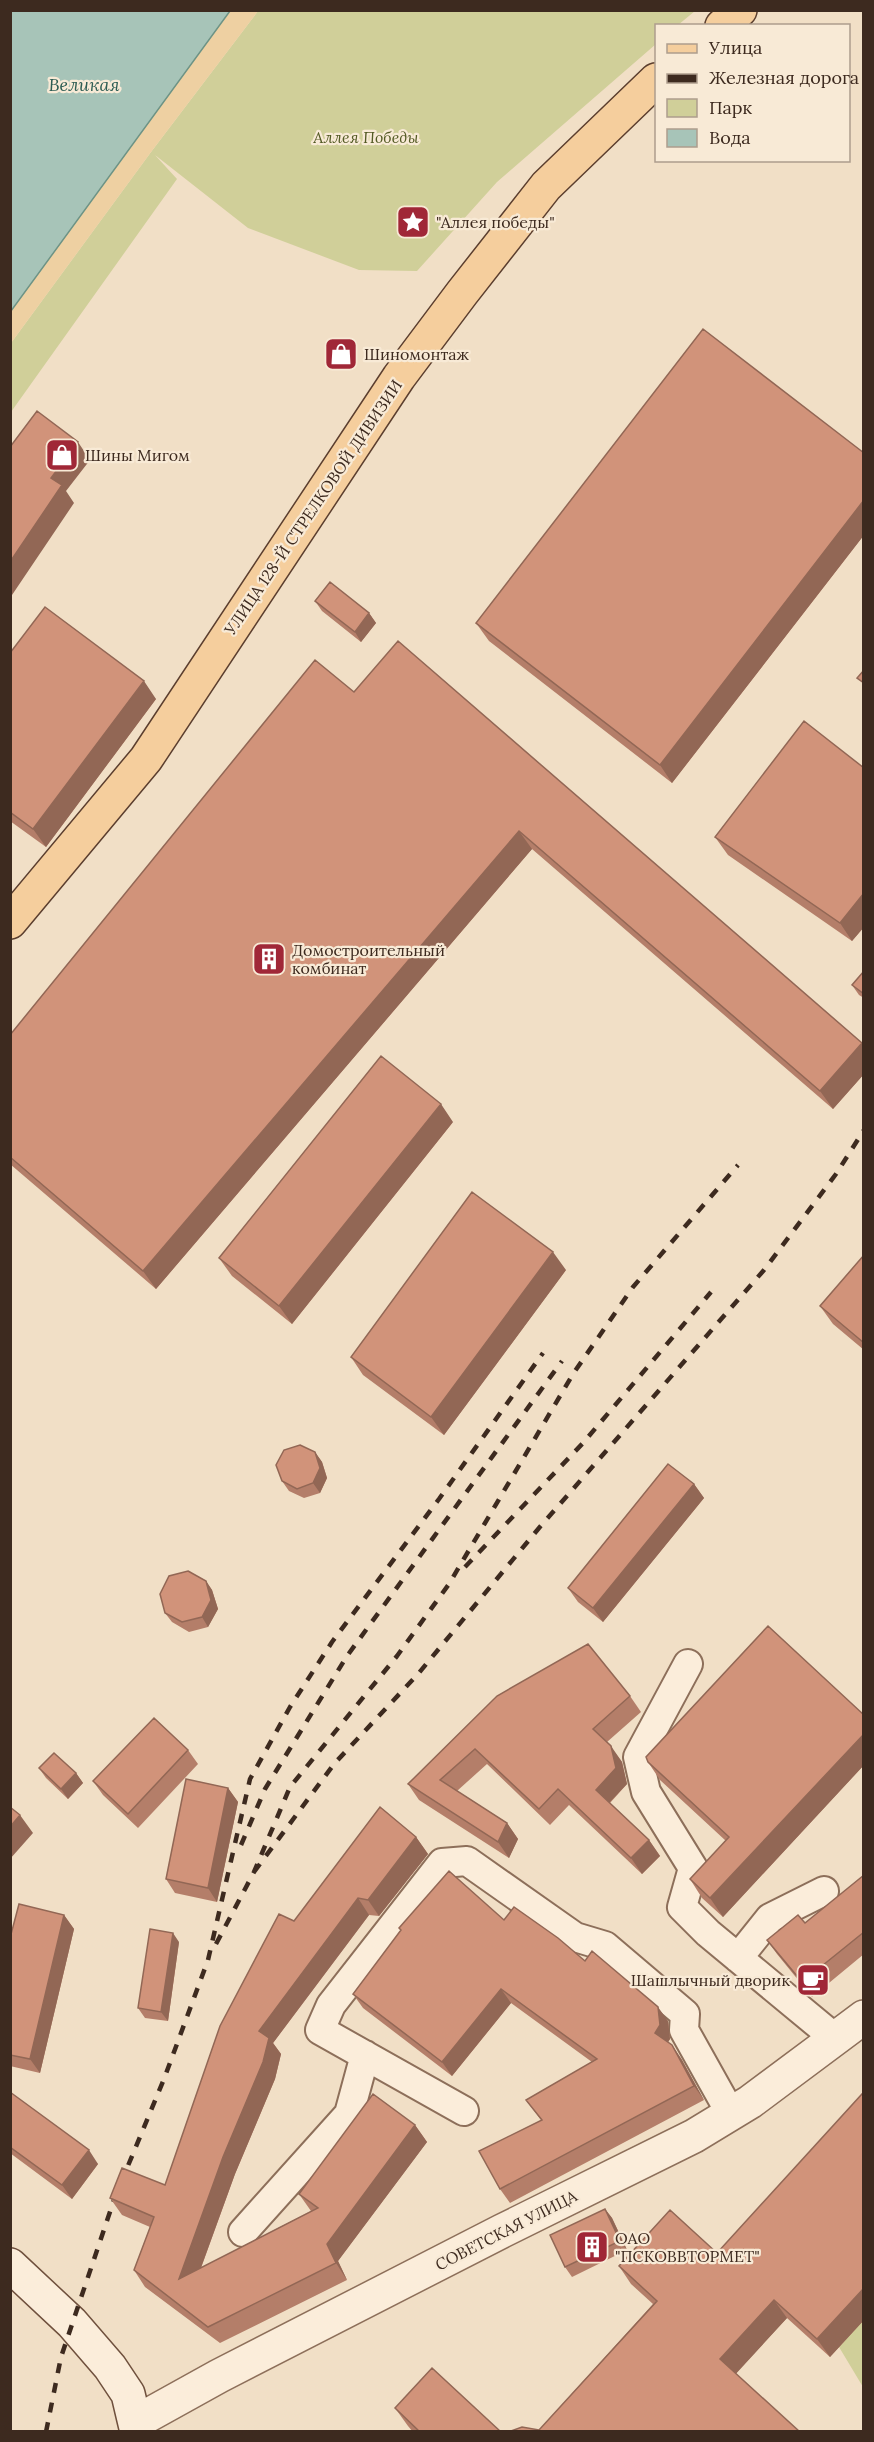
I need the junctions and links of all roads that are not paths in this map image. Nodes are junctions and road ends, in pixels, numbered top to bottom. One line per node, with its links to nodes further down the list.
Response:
1 (740, 10): 2 (main road)
2 (724, 24)
3 (655, 82): 4 (main road, УЛИЦА 128-Й СТРЕЛКОВОЙ ДИВИЗИИ)
4 (10, 922)
5 (688, 1664): 7 (street)
6 (824, 1891): 7 (street)
7 (738, 1958): 9 (street)
8 (864, 2017): 9 (street, СОВЕТСКАЯ УЛИЦА)
9 (836, 2039): 12 (street, СОВЕТСКАЯ УЛИЦА)
10 (365, 2055): 11 (street); 12 (street); 13 (street)
11 (464, 2110)
12 (731, 2114): 15 (street, СОВЕТСКАЯ УЛИЦА)
13 (243, 2232)
14 (10, 2265): 15 (street)
15 (136, 2427)

